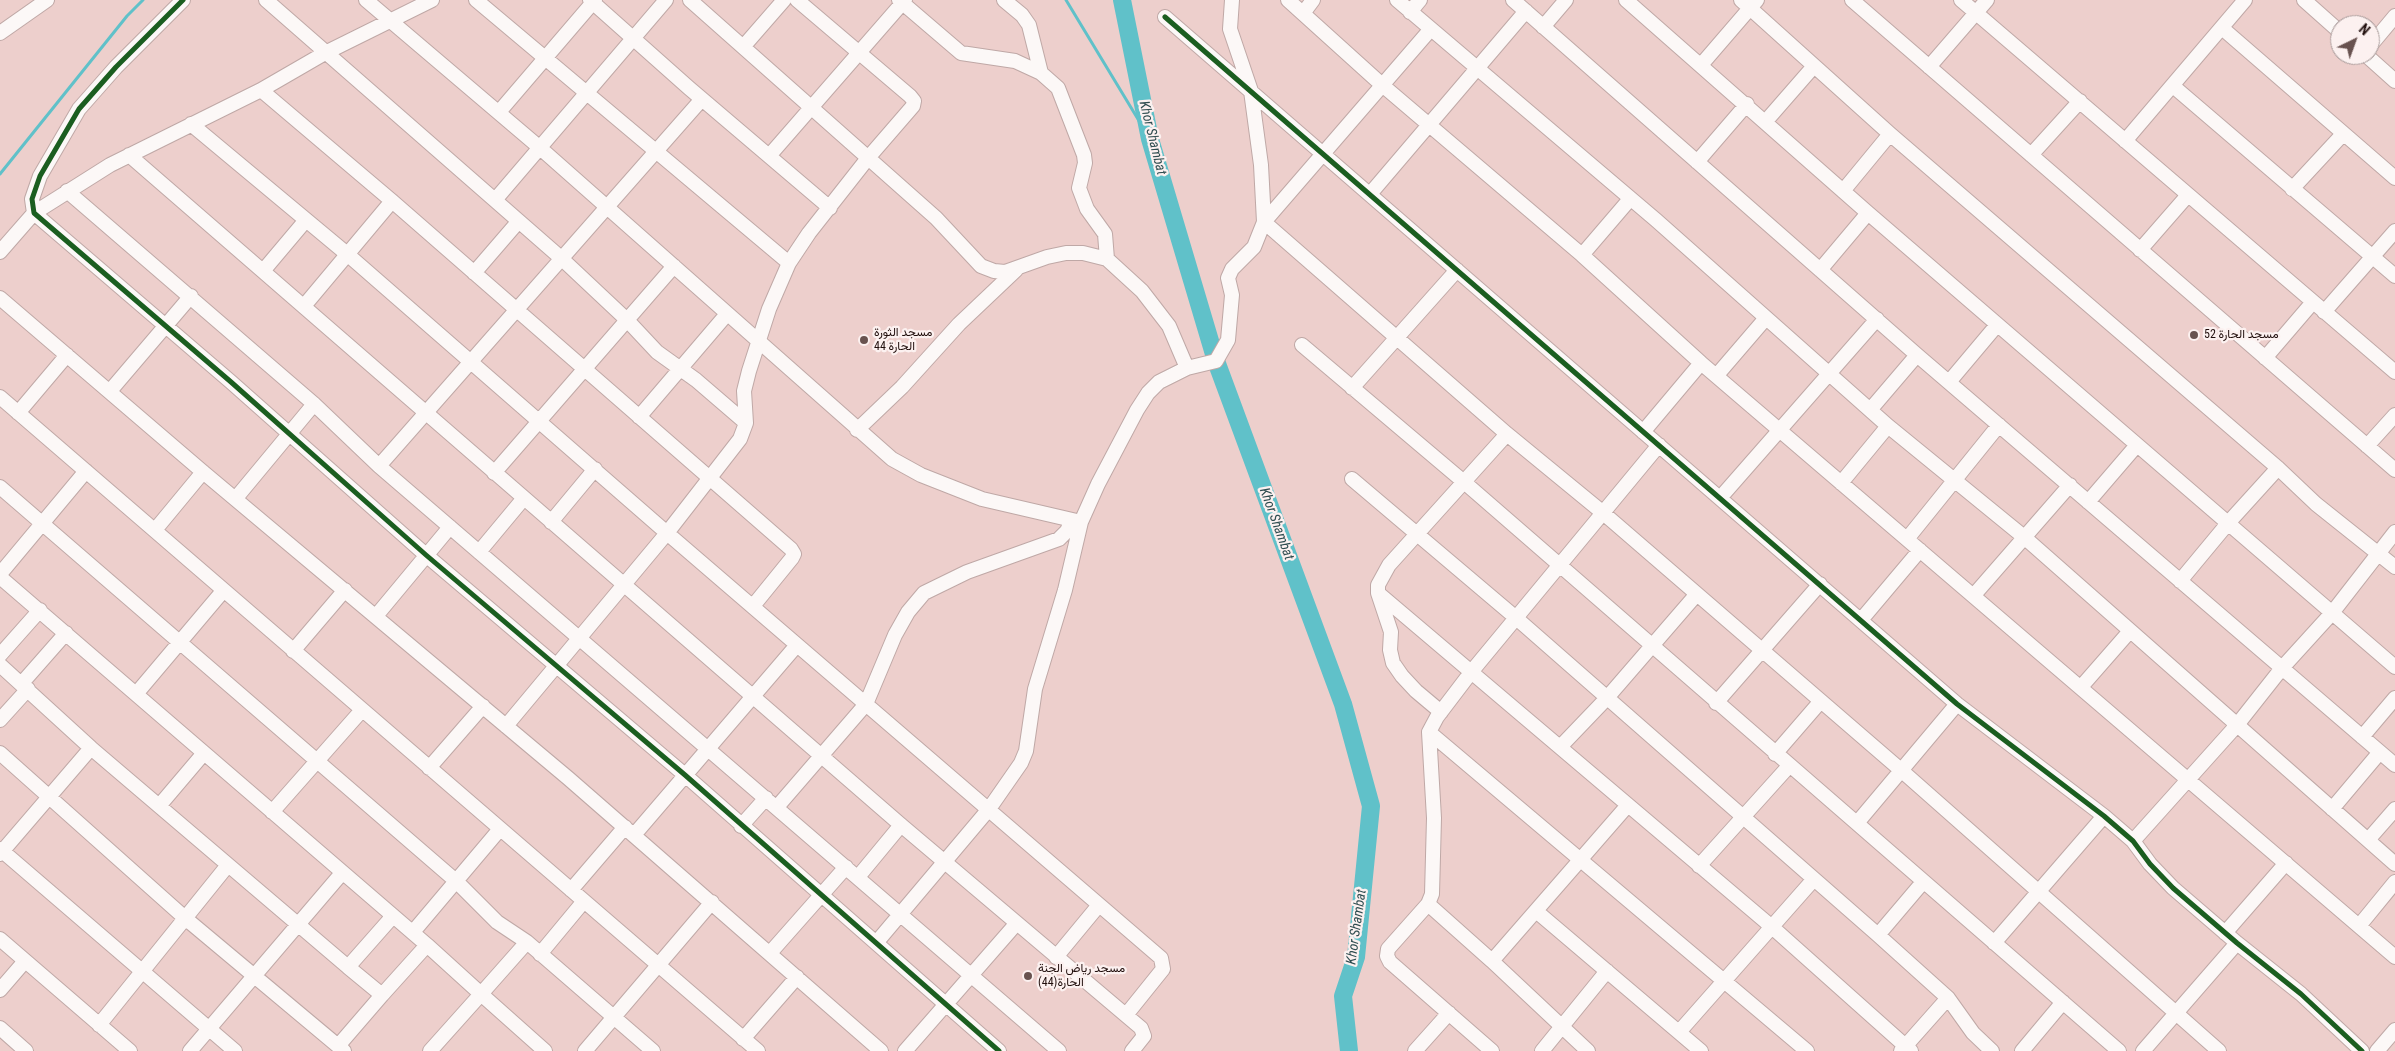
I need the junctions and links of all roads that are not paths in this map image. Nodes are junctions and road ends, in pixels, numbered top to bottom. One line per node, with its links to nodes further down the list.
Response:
1 (46, 0): 39 (street)
2 (183, 0): 88 (street)
3 (266, 0): 43 (street)
4 (366, 0): 34 (street)
5 (432, 0): 34 (street)
6 (476, 0): 45 (street)
7 (666, 0): 41 (street)
8 (690, 0): 42 (street)
9 (784, 0): 42 (street)
10 (798, 0): 44 (street)
11 (1004, 0): 51 (street)
12 (1232, 0): 56 (street)
13 (1288, 0): 29 (street)
14 (1313, 0): 29 (street)
15 (1397, 0): 30 (street)
16 (1420, 0): 30 (street)
17 (1512, 0): 28 (street)
18 (1566, 0): 36 (street)
19 (1626, 0): 46 (street)
20 (1852, 0): 49 (street)
21 (1960, 0): 31 (street)
22 (1987, 0): 31 (street)
23 (2245, 0): 37 (street)
24 (2304, 0): 35 (street)
25 (593, 1): 41 (street); 45 (street)
26 (902, 1): 44 (street); 51 (street)
27 (1749, 3): 46 (street); 48 (street)
28 (1526, 11): 36 (street); 50 (street)
29 (1304, 12): 53 (street)
30 (1410, 12): 38 (street)
31 (1976, 13): 49 (street); 59 (street)
32 (2395, 16): 40 (street)
33 (1165, 17): 56 (street)
34 (390, 21): 43 (street); 62 (street)
35 (2330, 23)
36 (1543, 27): 76 (street)
37 (2222, 28): 54 (street); 67 (street)
38 (1430, 30): 50 (street); 53 (street)
39 (0, 32)
40 (2380, 34)
41 (634, 37): 57 (street); 58 (street)
42 (743, 47): 61 (street)
43 (324, 53): 55 (street); 84 (street)
44 (859, 53): 61 (street); 75 (street)
45 (545, 57): 57 (street); 62 (street)
46 (1701, 65): 60 (street)
47 (2377, 65): 52 (street)
48 (1814, 66): 63 (street); 66 (street)
49 (1928, 67): 73 (street)
50 (1477, 69): 65 (street); 83 (street)
51 (1041, 73): 100 (street)
52 (2395, 81)
53 (1381, 84): 65 (street); 71 (street)
54 (2172, 86): 68 (street); 78 (street)
55 (261, 90): 64 (street); 85 (street)
56 (1251, 91): 71 (street); 92 (street)
57 (587, 92): 69 (street); 70 (street)
58 (702, 99): 70 (street); 74 (street)
59 (2080, 102): 68 (street); 73 (street)
60 (1746, 104): 63 (street); 76 (street)
61 (812, 108): 74 (street); 75 (street)
62 (499, 112): 69 (street)
63 (1766, 121): 80 (street)
64 (191, 124): 72 (street); 90 (street)
65 (1429, 124): 81 (street); 97 (street)
66 (1890, 134): 80 (street); 158 (street)
67 (2343, 134): 77 (street); 78 (street)
68 (2125, 141): 82 (street)
69 (539, 147): 84 (street); 86 (street)
70 (657, 151): 86 (street); 101 (street)
71 (1322, 153): 81 (street); 92 (street)
72 (129, 155): 79 (street); 106 (street)
73 (2031, 155): 94 (street)
74 (769, 156): 87 (street)
75 (868, 158): 87 (street); 103 (street)
76 (1697, 162): 105 (street)
77 (2395, 178)
78 (2292, 189): 98 (street)
79 (67, 191): 88 (street); 109 (street)
80 (1843, 191): 89 (street)
81 (1370, 194): 104 (street)
82 (2188, 195): 94 (street); 111 (street)
83 (1630, 199): 97 (street); 116 (street)
84 (495, 200): 91 (street)
85 (392, 201): 96 (street); 107 (street)
86 (607, 206): 99 (street); 102 (street)
87 (830, 208): 101 (street)
88 (34, 213): 95 (street); 120 (street)
89 (1868, 213): 105 (street); 119 (street)
90 (306, 220): 96 (street); 106 (street)
91 (518, 222): 99 (street); 107 (street)
92 (1264, 222): 121 (street); 130 (street)
93 (2395, 231): 98 (street)
94 (2140, 250): 126 (street)
95 (0, 252)
96 (347, 254): 112 (street); 127 (street)
97 (1582, 255): 128 (street)
98 (2372, 257): 108 (street); 114 (street)
99 (561, 258): 113 (street); 118 (street)
100 (1106, 259): 103 (street); 130 (street)
101 (789, 264): 122 (street)
102 (674, 266): 115 (street); 118 (street)
103 (1016, 270): 149 (street)
104 (1457, 270): 121 (street); 151 (street)
105 (1820, 270): 117 (street)
106 (263, 271): 112 (street)
107 (474, 273): 113 (street)
108 (2395, 276)
109 (191, 296): 120 (street); 139 (street)
110 (0, 298): 124 (street)
111 (2313, 302): 114 (street); 126 (street)
112 (304, 306): 141 (street)
113 (516, 310): 127 (street); 131 (street)
114 (2324, 312): 132 (street)
115 (726, 314): 122 (street); 129 (street)
116 (1766, 318): 133 (street); 134 (street)
117 (1876, 319): 125 (street); 133 (street)
118 (627, 320): 129 (street); 131 (street)
119 (1997, 325): 135 (street); 155 (street)
120 (165, 326): 137 (street); 152 (street)
121 (1398, 337): 136 (street); 153 (street)
122 (759, 341): 146 (street); 149 (street)
123 (1302, 345): 136 (street)
124 (67, 355): 137 (street); 142 (street)
125 (1917, 355): 135 (street); 140 (street)
126 (2265, 358): 156 (street)
127 (470, 361): 141 (street); 145 (street)
128 (1701, 363): 134 (street); 151 (street)
129 (680, 368): 144 (street); 146 (street)
130 (1187, 368): 176 (street)
131 (583, 369): 144 (street); 145 (street)
132 (2395, 372)
133 (1828, 373): 140 (street); 150 (street)
134 (1717, 375): 150 (street)
135 (1949, 382): 147 (street)
136 (1352, 388): 167 (street)
137 (110, 391): 162 (street)
138 (0, 397): 142 (street)
139 (314, 404): 152 (street); 157 (street)
140 (1870, 410): 148 (street)
141 (425, 412): 157 (street); 163 (street)
142 (18, 413): 161 (street)
143 (2395, 415): 156 (street)
144 (640, 418): 164 (street)
145 (539, 421): 159 (street); 163 (street)
146 (746, 423): 164 (street)
147 (1999, 425): 166 (street); 169 (street)
148 (1888, 426): 166 (street); 168 (street)
149 (857, 430): 176 (street)
150 (1780, 430): 168 (street); 173 (street)
151 (1643, 432): 154 (street)
152 (289, 433): 171 (street); 190 (street)
153 (1507, 434): 167 (street); 175 (street)
154 (1659, 445): 173 (street); 175 (street)
155 (2137, 445): 174 (street); 178 (street)
156 (2367, 446): 160 (street)
157 (379, 466): 180 (street)
158 (2278, 468): 178 (street); 189 (street)
159 (595, 469): 177 (street); 183 (street)
160 (2395, 470)
161 (86, 471): 179 (street); 181 (street)
162 (203, 472): 171 (street); 181 (street)
163 (494, 473): 172 (street)
164 (711, 477): 183 (street); 202 (street)
165 (1352, 479): 184 (street)
166 (1953, 480): 185 (street); 186 (street)
167 (1464, 482): 184 (street); 191 (street)
168 (1841, 483): 185 (street)
169 (2070, 485): 174 (street); 186 (street)
170 (0, 487): 179 (street)
171 (236, 498): 197 (street)
172 (524, 498): 177 (street); 188 (street)
173 (1720, 498): 195 (street)
174 (2088, 502): 194 (street)
175 (1602, 512): 191 (street); 200 (street)
176 (1076, 521): 230 (street); 260 (street)
177 (551, 522): 196 (street)
178 (2228, 522): 194 (street); 204 (street)
179 (42, 524): 193 (street); 211 (street)
180 (450, 527): 188 (street); 190 (street)
181 (155, 530): 198 (street)
182 (2395, 532): 189 (street)
183 (667, 533): 196 (street); 202 (street)
184 (1418, 535): 199 (street); 206 (street)
185 (1907, 538): 187 (street)
186 (2024, 538): 201 (street); 208 (street)
187 (1920, 550): 201 (street); 207 (street)
188 (479, 552): 210 (street)
189 (2378, 553): 192 (street); 204 (street)
190 (426, 555): 205 (street); 218 (street)
191 (1558, 565): 206 (street); 213 (street)
192 (2395, 567)
193 (0, 575): 203 (street)
194 (2180, 581): 220 (street)
195 (1820, 584): 207 (street); 215 (street)
196 (624, 585): 210 (street); 225 (street)
197 (345, 590): 205 (street); 214 (street)
198 (223, 591): 211 (street); 214 (street)
199 (1378, 593): 221 (street); 234 (street)
200 (1696, 595): 213 (street); 215 (street)
201 (1974, 595): 223 (street)
202 (753, 606): 212 (street)
203 (40, 610): 209 (street); 216 (street)
204 (2332, 613): 219 (street); 220 (street)
205 (376, 616): 232 (street)
206 (1515, 617): 221 (street); 227 (street)
207 (1861, 620): 231 (street)
208 (2130, 631): 223 (street); 236 (street)
209 (66, 633): 222 (street); 224 (street)
210 (580, 637): 218 (street); 242 (street)
211 (179, 642): 224 (street); 248 (street)
212 (797, 645): 225 (street); 230 (street)
213 (1651, 646): 227 (street); 229 (street)
214 (294, 651): 233 (street)
215 (1761, 651): 228 (street); 229 (street)
216 (0, 655)
217 (0, 665): 222 (street)
218 (557, 665): 237 (street); 253 (street)
219 (2395, 667)
220 (2282, 668): 236 (street); 239 (street)
221 (1472, 670): 234 (street); 240 (street)
222 (25, 686): 235 (street); 241 (street)
223 (2081, 687): 254 (street)
224 (136, 694): 245 (street)
225 (753, 697): 242 (street); 247 (street)
226 (2395, 698): 239 (street)
227 (1606, 699): 240 (street); 265 (street)
228 (1820, 702): 246 (street); 252 (street)
229 (1716, 703): 246 (street)
230 (866, 704): 247 (street); 260 (street)
231 (1957, 704): 252 (street); 264 (street)
232 (483, 706): 237 (street); 251 (street)
233 (362, 710): 248 (street); 251 (street)
234 (1440, 712): 238 (street)
235 (0, 720)
236 (2237, 725): 254 (street); 261 (street)
237 (506, 726): 270 (street)
238 (1429, 732): 274 (street); 292 (street)
239 (2362, 737): 243 (street)
240 (1561, 746): 257 (street)
241 (91, 748): 255 (street); 258 (street)
242 (709, 748): 253 (street); 256 (street)
243 (2380, 752): 249 (street); 261 (street)
244 (0, 753): 255 (street)
245 (204, 753): 258 (street); 263 (street)
246 (1775, 754): 250 (street)
247 (821, 756): 259 (street); 268 (street)
248 (317, 761): 263 (street); 284 (street)
249 (2395, 765)
250 (1789, 766): 265 (street); 266 (street)
251 (429, 768): 269 (street)
252 (1902, 771): 266 (street); 288 (street)
253 (685, 775): 267 (street); 270 (street)
254 (2189, 780): 272 (street); 276 (street)
255 (49, 797): 273 (street); 297 (street)
256 (766, 798): 259 (street); 267 (street)
257 (1628, 805): 274 (street); 279 (street)
258 (159, 806): 278 (street)
259 (777, 807): 280 (street)
260 (989, 809): 275 (street); 293 (street)
261 (2332, 809): 271 (street)
262 (2395, 809): 271 (street)
263 (272, 812): 281 (street)
264 (2104, 816): 272 (street); 288 (street)
265 (1744, 818): 279 (street); 283 (street)
266 (1857, 823): 285 (street)
267 (741, 826): 289 (street)
268 (901, 826): 275 (street); 282 (street)
269 (500, 829): 284 (street); 287 (street)
270 (630, 831): 287 (street); 291 (street)
271 (2368, 840): 277 (street)
272 (2133, 841): 303 (street)
273 (1, 851): 320 (street)
274 (1581, 858): 294 (street); 324 (street)
275 (944, 863): 295 (street); 298 (street)
276 (2286, 863): 300 (street); 303 (street)
277 (2395, 864)
278 (228, 865): 297 (street); 299 (street)
279 (1699, 866): 301 (street)
280 (846, 867): 282 (street); 289 (street)
281 (342, 873): 296 (street); 299 (street)
282 (858, 877): 295 (street)
283 (1814, 879): 301 (street); 304 (street)
284 (456, 881): 302 (street); 306 (street)
285 (1923, 882): 304 (street); 308 (street)
286 (2395, 882): 300 (street)
287 (571, 890): 290 (street)
288 (2039, 891): 308 (street); 332 (street)
289 (821, 895): 307 (street); 312 (street)
290 (584, 902): 311 (street); 317 (street)
291 (712, 902): 312 (street); 317 (street)
292 (1428, 904): 316 (street); 331 (street)
293 (1099, 905): 313 (street); 333 (street)
294 (1536, 911): 316 (street); 319 (street)
295 (900, 914): 307 (street); 321 (street)
296 (393, 916): 302 (street); 318 (street)
297 (185, 918): 320 (street); 322 (street)
298 (1016, 924): 313 (street); 321 (street)
299 (298, 925): 318 (street); 322 (street)
300 (2359, 926): 314 (street)
301 (1772, 927): 324 (street); 343 (street)
302 (412, 932): 310 (street)
303 (2225, 933): 309 (street)
304 (1878, 935): 328 (street)
305 (0, 939): 315 (street)
306 (526, 942): 311 (street); 326 (street)
307 (876, 943): 330 (street)
308 (1994, 943): 329 (street)
309 (2237, 943): 332 (street); 369 (street)
310 (427, 945): 326 (street); 327 (street)
311 (540, 954): 334 (street)
312 (770, 954): 323 (street)
313 (1056, 957): 333 (street)
314 (2395, 957)
315 (25, 961): 325 (street); 335 (street)
316 (1492, 961): 336 (street)
317 (659, 966): 334 (street); 341 (street)
318 (348, 967): 327 (street)
319 (1607, 971): 336 (street); 340 (street)
320 (143, 972): 335 (street); 338 (street)
321 (971, 976): 330 (street); 356 (street)
322 (254, 977): 338 (street); 342 (street)
323 (797, 977): 341 (street); 353 (street)
324 (1724, 981): 340 (street); 363 (street)
325 (0, 990)
326 (481, 994): 348 (street); 349 (street)
327 (382, 996): 342 (street)
328 (1948, 998): 343 (street); 364 (street)
329 (2063, 1002): 365 (street); 366 (street)
330 (946, 1004): 354 (street); 355 (street)
331 (1449, 1013): 358 (street); 359 (street)
332 (2176, 1014): 367 (street); 368 (street)
333 (1126, 1015): 357 (street)
334 (615, 1018): 350 (street); 351 (street)
335 (100, 1024): 345 (street)
336 (1562, 1027): 360 (street); 361 (street)
337 (0, 1028): 344 (street)
338 (210, 1029): 346 (street); 347 (street)
339 (2395, 1030): 370 (street)
340 (1678, 1032): 362 (street)
341 (743, 1039): 352 (street)
342 (341, 1049)
343 (1906, 1049)
344 (26, 1051)
345 (130, 1051)
346 (190, 1051)
347 (234, 1051)
348 (430, 1051)
349 (545, 1051)
350 (585, 1051)
351 (653, 1051)
352 (758, 1051)
353 (881, 1051)
354 (905, 1051)
355 (999, 1051)
356 (1059, 1051)
357 (1132, 1051)
358 (1415, 1051)
359 (1492, 1051)
360 (1542, 1051)
361 (1588, 1051)
362 (1701, 1051)
363 (1807, 1051)
364 (1992, 1051)
365 (2022, 1051)
366 (2119, 1051)
367 (2143, 1051)
368 (2219, 1051)
369 (2362, 1051)
370 (2377, 1051)

